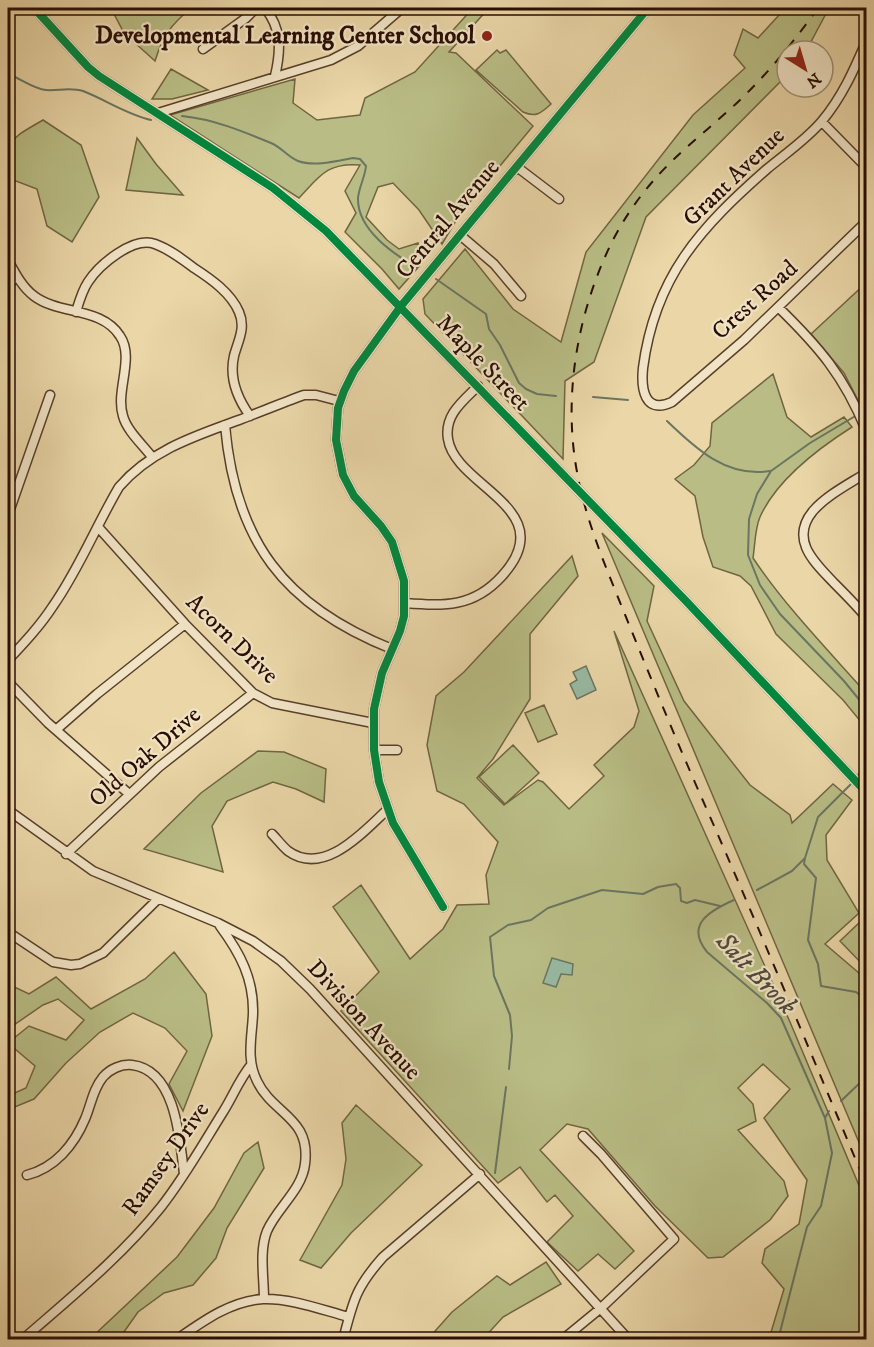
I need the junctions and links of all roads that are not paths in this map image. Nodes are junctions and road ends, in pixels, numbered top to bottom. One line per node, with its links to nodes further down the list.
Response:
1 (34, 8): 9 (street, Maple Street)
2 (256, 8): 7 (street)
3 (265, 8): 8 (street)
4 (402, 8): 8 (street)
5 (648, 8): 11 (street, Central Avenue)
6 (867, 42): 10 (street, Grant Avenue)
7 (203, 49)
8 (275, 76): 9 (street)
9 (158, 113): 20 (street, Maple Street)
10 (822, 122): 12 (street); 26 (street, Grant Avenue)
11 (517, 166): 13 (street); 15 (street, Central Avenue)
12 (867, 167)
13 (558, 199)
14 (867, 222): 21 (street, Crest Road)
15 (460, 235): 19 (street); 20 (street, Central Avenue)
16 (8, 260): 17 (street)
17 (17, 276): 18 (street); 22 (street)
18 (8, 285)
19 (521, 296)
20 (401, 306): 23 (street, Maple Street); 25 (street, Central Avenue)
21 (778, 307): 26 (street, Crest Road); 29 (street)
22 (76, 312): 27 (street); 30 (street)
23 (478, 386): 34 (street); 45 (street, Maple Street)
24 (50, 395): 32 (street)
25 (339, 401): 27 (street); 34 (street, Central Avenue)
26 (667, 404)
27 (250, 416): 28 (street)
28 (225, 425): 30 (street); 37 (street)
29 (867, 430)
30 (152, 457): 33 (street)
31 (867, 473): 35 (street)
32 (8, 515)
33 (98, 527): 36 (street, Acorn Drive); 38 (street)
34 (405, 603): 37 (street, Central Avenue)
35 (867, 617)
36 (185, 624): 40 (street, Acorn Drive); 42 (street)
37 (392, 649): 41 (street, Central Avenue)
38 (8, 660)
39 (8, 682): 42 (street)
40 (253, 693): 41 (street, Acorn Drive); 46 (street, Old Oak Drive)
41 (372, 723): 43 (street, Central Avenue)
42 (57, 729): 46 (street)
43 (374, 750): 44 (street); 48 (street, Central Avenue)
44 (397, 750)
45 (864, 789)
46 (128, 793): 50 (street, Old Oak Drive)
47 (8, 810): 50 (street, Division Avenue)
48 (387, 810): 49 (street); 52 (street, Central Avenue)
49 (272, 834)
50 (66, 854): 51 (street, Division Avenue)
51 (158, 898): 53 (street, Division Avenue); 54 (street)
52 (443, 907)
53 (218, 923): 55 (street); 58 (street, Division Avenue)
54 (8, 932)
55 (251, 1065): 57 (street, Ramsey Drive); 60 (street)
56 (583, 1136): 61 (street)
57 (184, 1174): 59 (street); 65 (street, Ramsey Drive)
58 (480, 1174): 61 (street, Division Avenue); 62 (street)
59 (27, 1175)
60 (264, 1299): 62 (street); 66 (street)
61 (601, 1308): 68 (street); 69 (street, Division Avenue)
62 (349, 1317): 67 (street)
63 (8, 1329): 64 (street)
64 (12, 1340)
65 (22, 1340)
66 (176, 1340)
67 (343, 1340)
68 (562, 1340)
69 (629, 1340)

